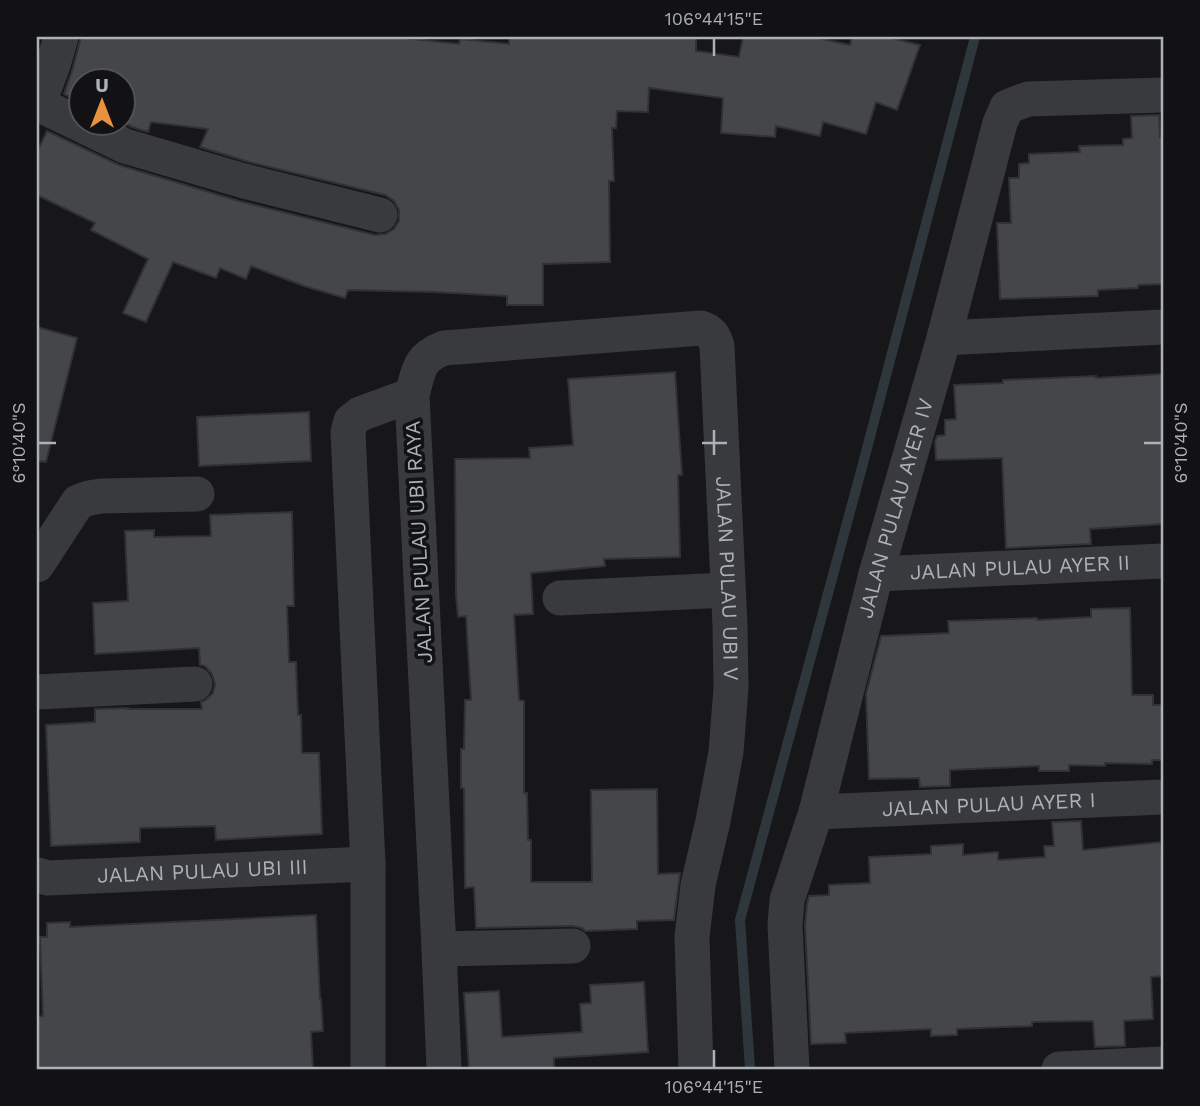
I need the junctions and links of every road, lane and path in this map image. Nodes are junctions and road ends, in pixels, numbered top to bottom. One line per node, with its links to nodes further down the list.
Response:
1 (61, 37): 3 (street)
2 (1163, 95): 6 (street, JALAN PULAU AYER IV)
3 (37, 105): 4 (street)
4 (380, 215)
5 (1163, 327): 6 (street)
6 (944, 338): 11 (street, JALAN PULAU AYER IV)
7 (412, 395): 12 (street, JALAN PULAU UBI V); 18 (street, JALAN PULAU UBI RAYA); 21 (street, JALAN PULAU UBI RAYA)
8 (197, 494): 10 (street)
9 (1163, 561): 11 (street, JALAN PULAU AYER II)
10 (37, 565)
11 (876, 574): 17 (street, JALAN PULAU AYER IV)
12 (727, 590): 13 (street); 25 (street, JALAN PULAU UBI V)
13 (560, 598)
14 (195, 684): 15 (street)
15 (37, 692)
16 (1163, 797): 17 (street, JALAN PULAU AYER I)
17 (816, 811): 26 (street, JALAN PULAU AYER IV)
18 (368, 864): 19 (street, JALAN PULAU UBI III); 23 (street, JALAN PULAU UBI RAYA)
19 (37, 875)
20 (573, 946): 21 (street)
21 (439, 949): 24 (street, JALAN PULAU UBI RAYA)
22 (1163, 1064): 27 (street)
23 (368, 1069)
24 (444, 1069)
25 (696, 1069)
26 (792, 1069)
27 (1059, 1069)

